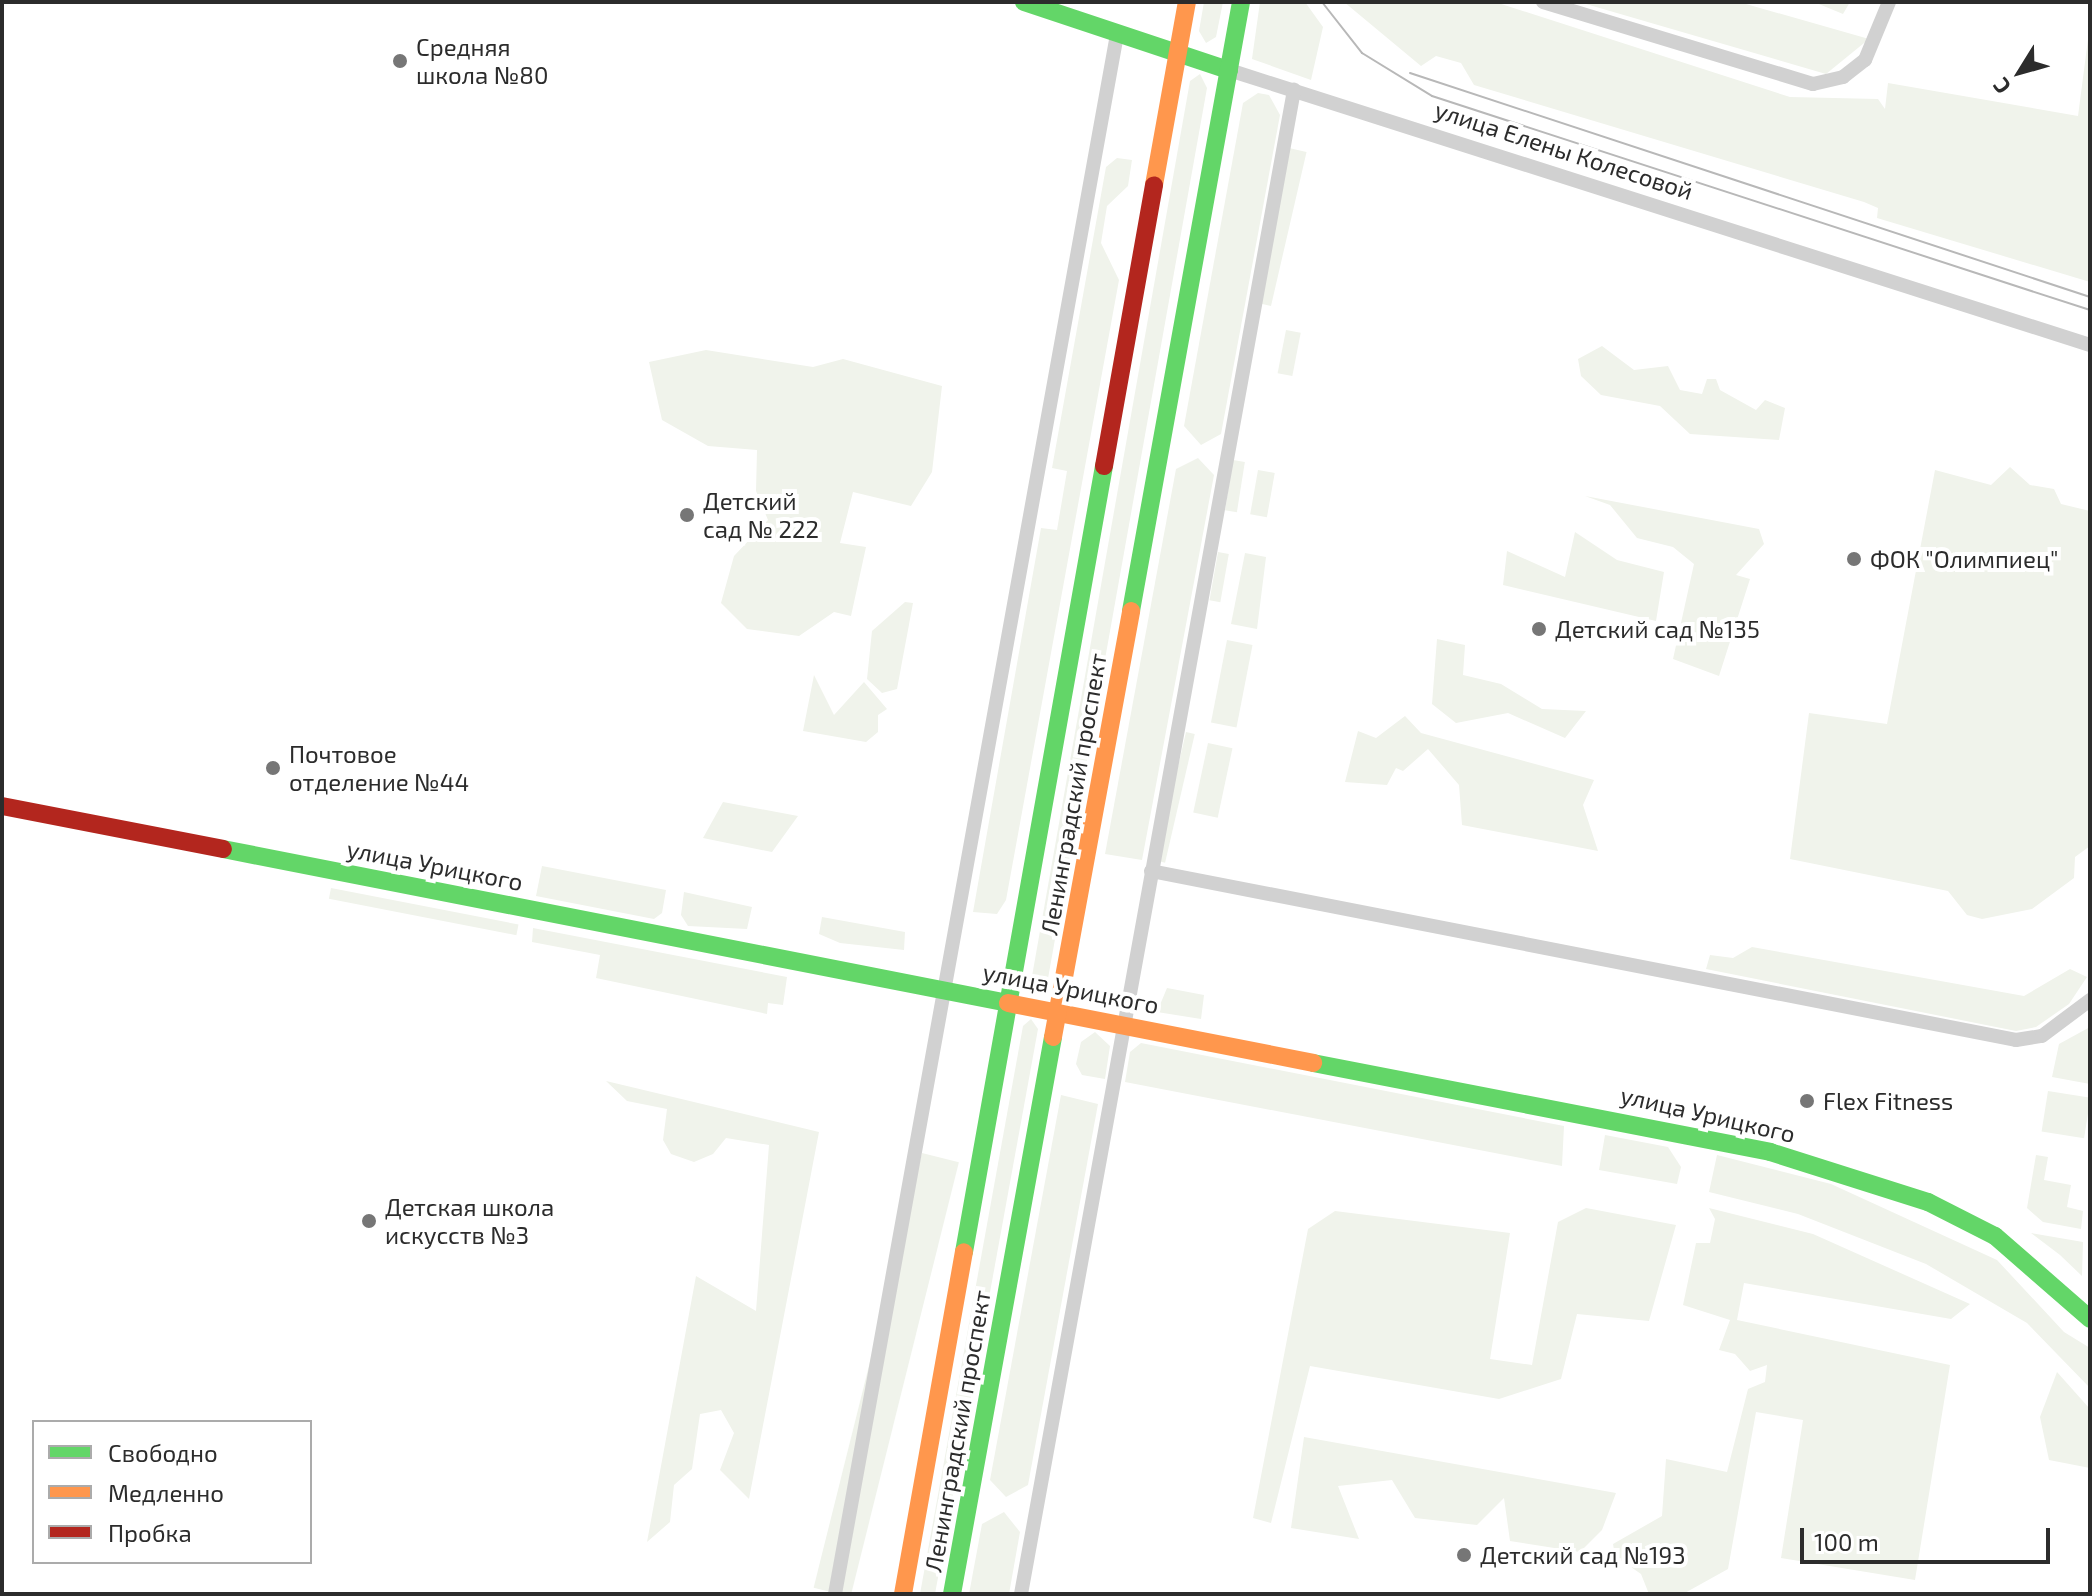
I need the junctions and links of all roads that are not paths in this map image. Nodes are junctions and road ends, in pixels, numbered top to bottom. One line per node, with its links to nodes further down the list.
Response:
1 (1024, 2): 6 (main road, улица Елены Колесовой)
2 (1187, 2): 7 (main road, Ленинградский проспект)
3 (1241, 2): 8 (main road, Ленинградский проспект)
4 (1543, 2): 5 (street)
5 (1889, 2)
6 (1117, 34): 7 (main road, улица Елены Колесовой); 13 (street)
7 (1177, 55): 8 (main road, улица Елены Колесовой); 15 (main road, Ленинградский проспект)
8 (1229, 70): 9 (street, улица Елены Колесовой); 16 (main road, Ленинградский проспект)
9 (1294, 90): 10 (street, улица Елены Колесовой); 12 (street)
10 (2090, 345)
11 (2, 806): 13 (main road, улица Урицкого)
12 (1151, 871): 14 (street); 17 (street)
13 (946, 989): 15 (main road, улица Урицкого); 19 (street)
14 (2090, 1000)
15 (1010, 1001): 16 (main road, улица Урицкого); 20 (main road, Ленинградский проспект)
16 (1058, 1010): 17 (main road, улица Урицкого); 21 (main road, Ленинградский проспект)
17 (1123, 1022): 18 (main road, улица Урицкого); 22 (street)
18 (2090, 1319)
19 (835, 1594)
20 (903, 1594)
21 (952, 1594)
22 (1021, 1594)

